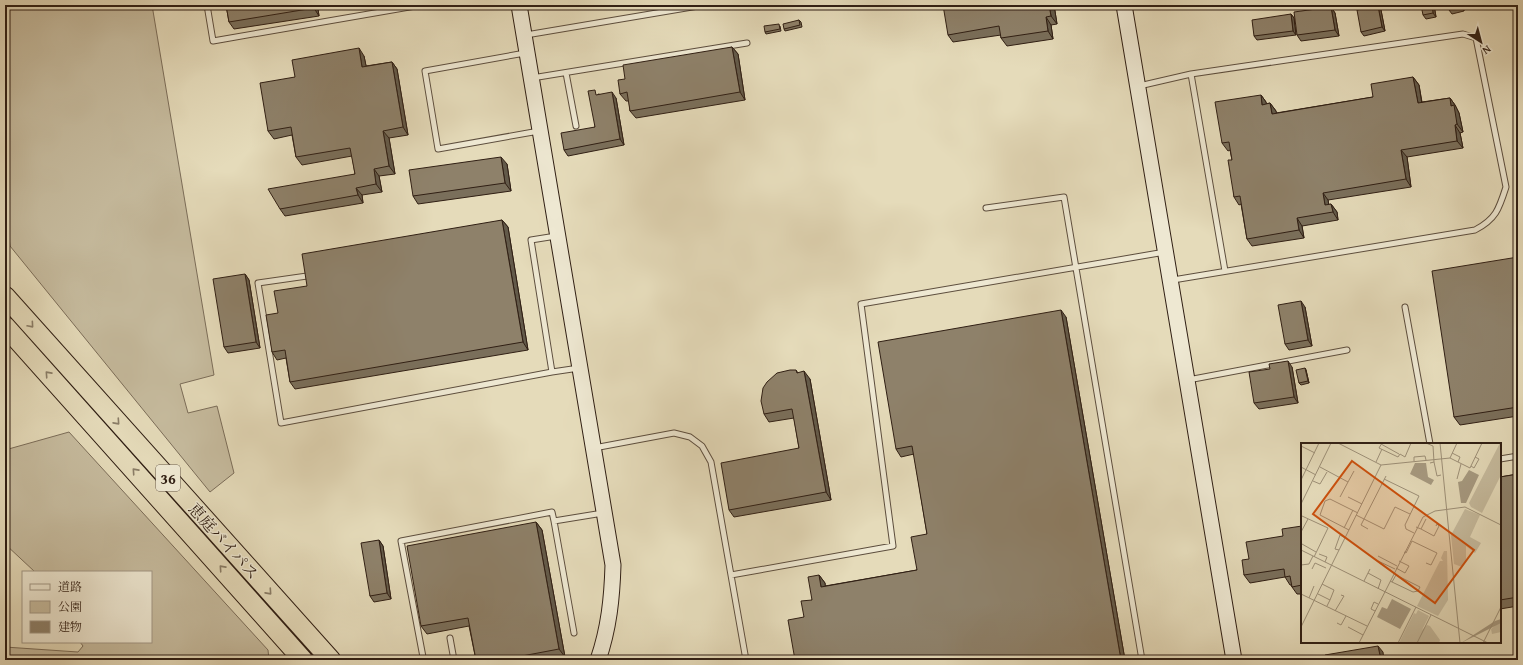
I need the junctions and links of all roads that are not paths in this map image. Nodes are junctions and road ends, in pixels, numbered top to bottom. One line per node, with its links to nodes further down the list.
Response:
1 (207, 5): 2 (lane)
2 (421, 5)
3 (519, 5): 6 (street)
4 (704, 5): 6 (lane)
5 (1124, 5): 12 (street)
6 (524, 36): 8 (street)
7 (747, 43): 9 (lane)
8 (527, 53): 11 (street); 14 (lane)
9 (566, 73): 11 (lane); 13 (lane)
10 (1191, 74): 12 (lane); 19 (lane); 19 (lane)
11 (531, 79): 14 (street)
12 (1138, 87): 17 (street)
13 (576, 126)
14 (540, 131): 16 (street)
15 (986, 208): 18 (lane)
16 (558, 236): 26 (street); 27 (lane)
17 (1166, 252): 18 (lane); 21 (street)
18 (1076, 267): 35 (lane); 44 (lane)
19 (1225, 271): 21 (lane)
20 (306, 276): 27 (lane)
21 (1170, 280): 28 (street)
22 (5, 296): 39 (highway, 恵庭バイパス / 36, one-way to 39)
23 (1405, 307): 29 (lane)
24 (5, 326): 38 (highway, 恵庭バイパス / 36, one-way to 24)
25 (1347, 350): 28 (lane)
26 (580, 368): 27 (lane); 30 (street)
27 (552, 372)
28 (1187, 380): 45 (street)
29 (1430, 443)
30 (593, 448): 33 (street); 35 (lane)
31 (1518, 456): 32 (lane)
32 (1501, 459)
33 (604, 513): 34 (lane); 42 (street)
34 (554, 521): 36 (lane); 40 (lane)
35 (731, 575): 43 (lane)
36 (574, 633)
37 (450, 638): 41 (lane)
38 (303, 660)
39 (331, 660)
40 (428, 660)
41 (454, 660)
42 (598, 660)
43 (746, 660)
44 (1142, 660)
45 (1234, 660)

